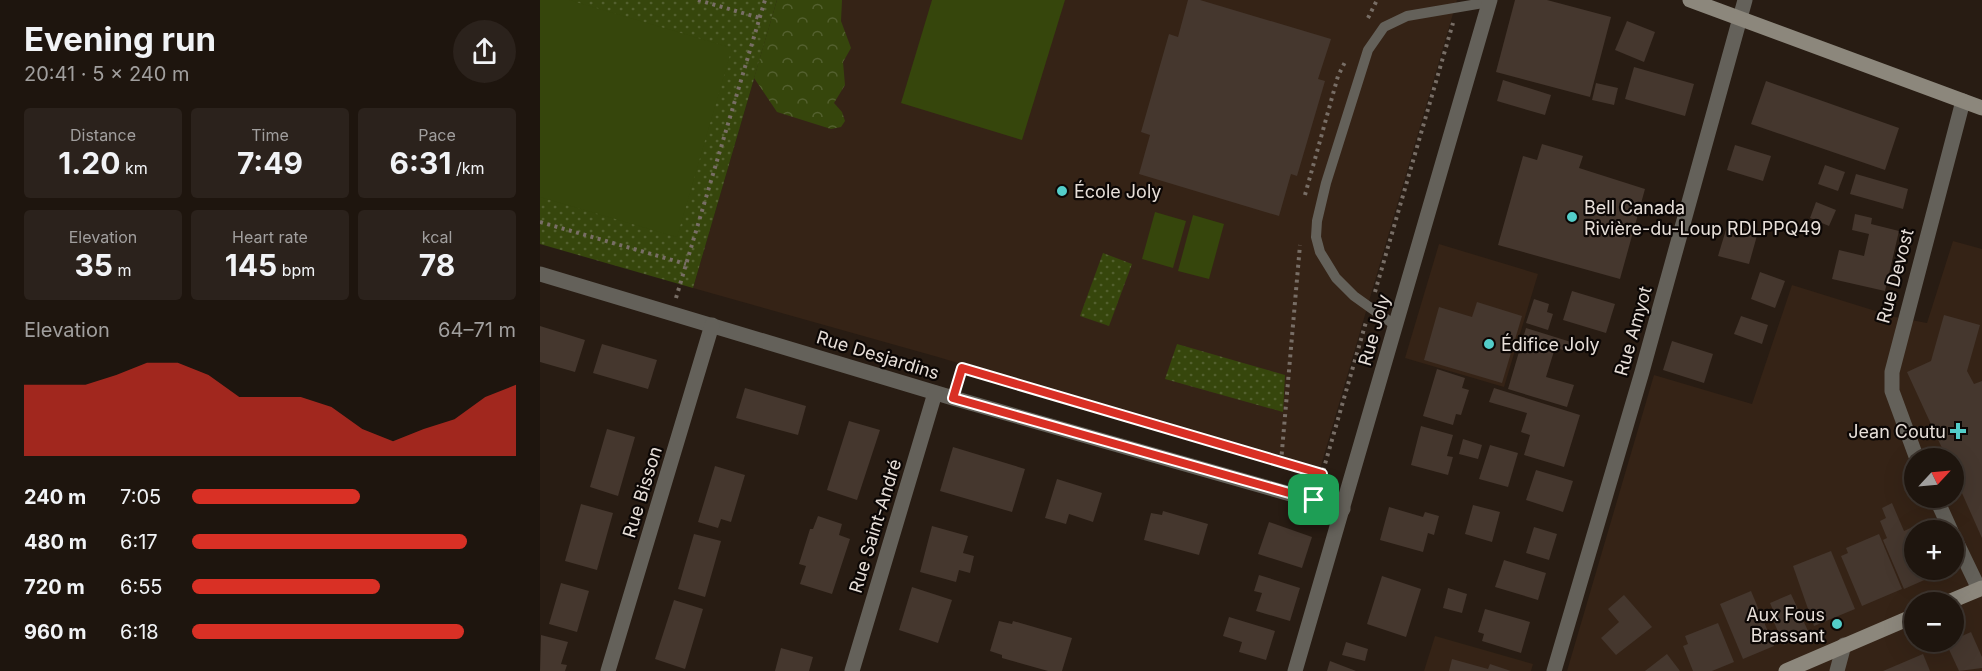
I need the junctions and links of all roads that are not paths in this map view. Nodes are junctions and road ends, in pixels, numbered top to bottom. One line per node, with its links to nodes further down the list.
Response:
1 (1690, 0): 4 (main road)
2 (1745, 0): 4 (street, Rue Amyot)
3 (1490, 1): 9 (street, Rue Joly); 9 (lane)
4 (1740, 19): 5 (main road); 21 (street, Rue Amyot)
5 (1963, 101): 6 (main road); 11 (street, Rue Devost)
6 (1982, 108)
7 (540, 274): 8 (street, Rue Desjardins)
8 (712, 325): 10 (street, Rue Desjardins); 18 (street, Rue Bisson)
9 (1396, 326): 12 (street, Rue Joly)
10 (935, 393): 12 (street, Rue Desjardins); 19 (street, Rue Saint-André)
11 (1913, 448)
12 (1343, 509): 20 (street, Rue Joly)
13 (1964, 557): 14 (street)
14 (1980, 589): 15 (main road)
15 (1964, 596)
16 (1904, 620): 17 (main road)
17 (1844, 645): 22 (main road); 23 (street)
18 (608, 671)
19 (852, 671)
20 (1295, 671)
21 (1554, 671)
22 (1786, 671)
23 (1837, 671)

